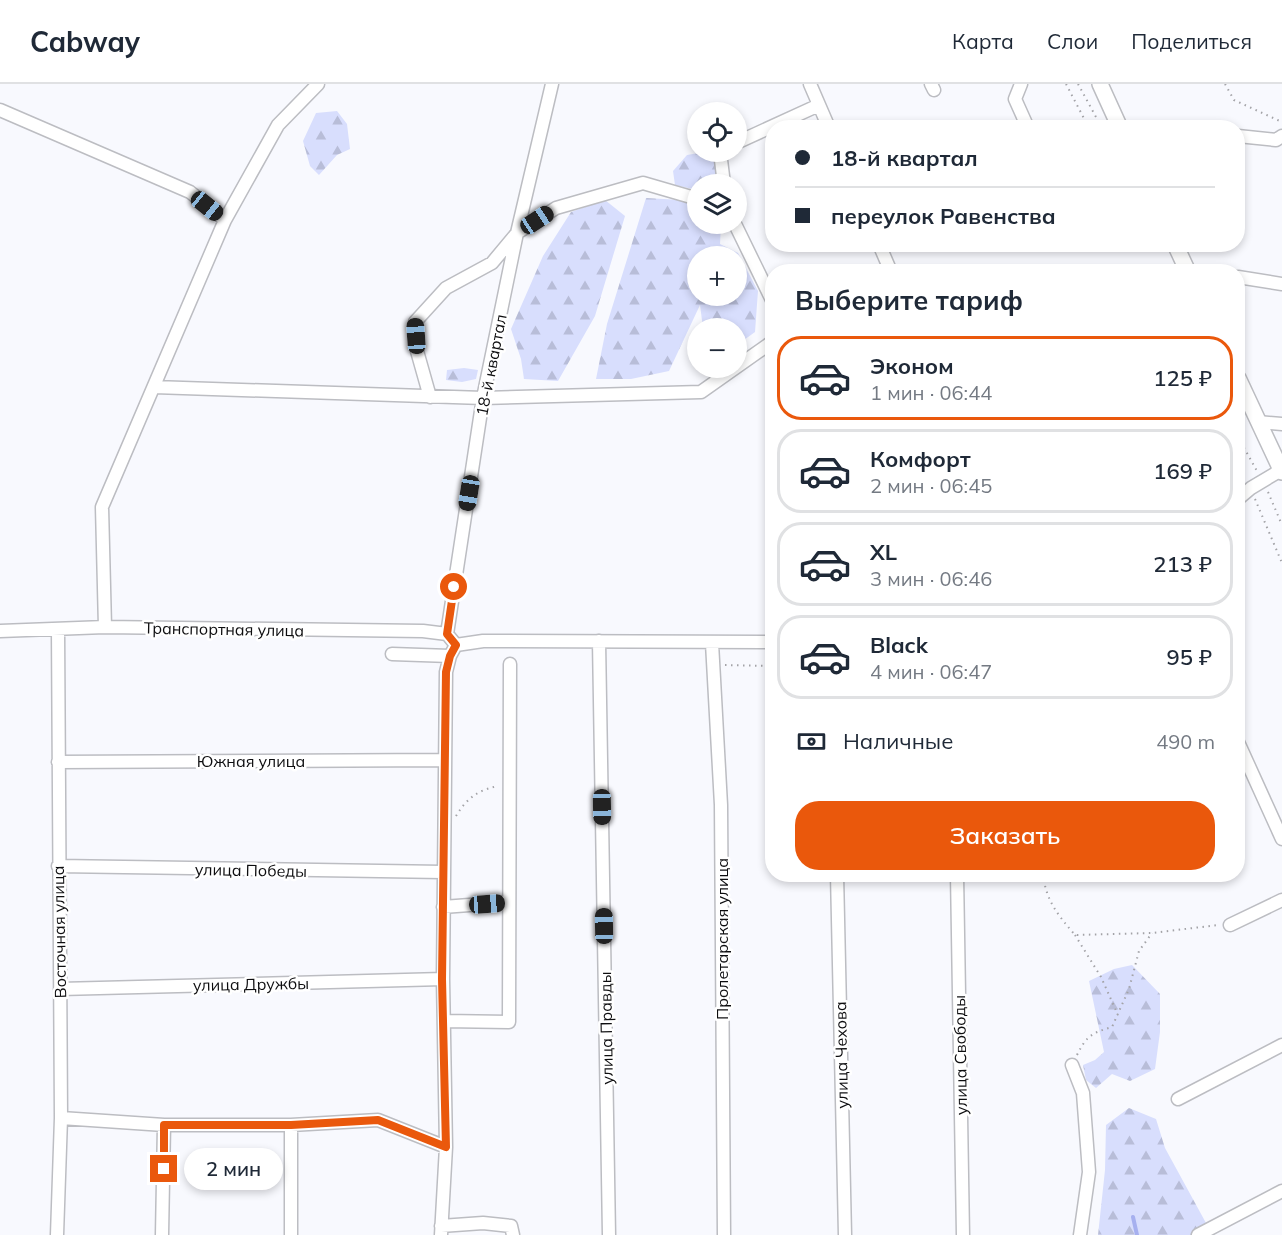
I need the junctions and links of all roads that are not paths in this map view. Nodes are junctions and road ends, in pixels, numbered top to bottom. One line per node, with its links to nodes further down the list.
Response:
1 (318, 84): 17 (street)
2 (552, 84): 18 (street, 18-й квартал)
3 (810, 84): 6 (street)
4 (1021, 84): 10 (street)
5 (1100, 84): 11 (main road)
6 (819, 105): 8 (street); 9 (street)
7 (0, 110): 17 (street)
8 (786, 120)
9 (826, 120)
10 (1024, 120)
11 (1116, 120)
12 (765, 130): 15 (street)
13 (1282, 136): 14 (street)
14 (1245, 137)
15 (747, 138)
16 (687, 196): 18 (street)
17 (225, 220): 24 (street)
18 (517, 233): 26 (street); 27 (street, 18-й квартал)
19 (740, 234): 22 (street)
20 (1245, 278): 21 (street)
21 (1282, 284)
22 (765, 286)
23 (765, 347): 27 (street)
24 (154, 387): 26 (street); 32 (street)
25 (1245, 393): 28 (main road)
26 (430, 397): 27 (street)
27 (483, 399): 35 (street, 18-й квартал)
28 (1258, 422): 29 (street); 30 (main road)
29 (1282, 424)
30 (1281, 471): 31 (street)
31 (1245, 493)
32 (105, 627): 33 (street, Транспортная улица); 35 (street, Транспортная улица)
33 (58, 629): 34 (street, Транспортная улица); 44 (street, Восточная улица)
34 (0, 631)
35 (447, 634): 39 (street)
36 (599, 641): 37 (street); 39 (street); 71 (street, улица Правды)
37 (712, 642): 38 (street); 72 (street, Пролетарская улица)
38 (765, 642)
39 (453, 650): 40 (street); 43 (street)
40 (392, 654)
41 (510, 664): 51 (street)
42 (1245, 757): 45 (street)
43 (444, 760): 44 (street, Южная улица); 47 (street)
44 (57, 762): 46 (street, Восточная улица)
45 (1282, 839)
46 (58, 866): 47 (street, улица Победы); 55 (street, Восточная улица)
47 (443, 872): 52 (street)
48 (837, 882): 73 (street, улица Чехова)
49 (957, 882): 74 (street, улица Свободы)
50 (1282, 900): 53 (street)
51 (510, 902): 52 (street); 56 (street)
52 (443, 907): 54 (street)
53 (1235, 922)
54 (442, 979): 55 (street, улица Дружбы); 56 (street)
55 (60, 989): 60 (street, Восточная улица)
56 (445, 1021): 63 (street)
57 (1282, 1045): 59 (street)
58 (1072, 1065): 75 (street)
59 (1178, 1099)
60 (61, 1118): 61 (street); 67 (street, Восточная улица)
61 (164, 1125): 62 (street); 68 (street)
62 (291, 1125): 63 (street); 69 (street)
63 (446, 1147): 66 (street)
64 (1282, 1191): 76 (street)
65 (470, 1229): 66 (street); 70 (street)
66 (441, 1231)
67 (57, 1235)
68 (162, 1235)
69 (291, 1235)
70 (513, 1235)
71 (609, 1235)
72 (724, 1235)
73 (845, 1235)
74 (963, 1235)
75 (1080, 1235)
76 (1198, 1235)

